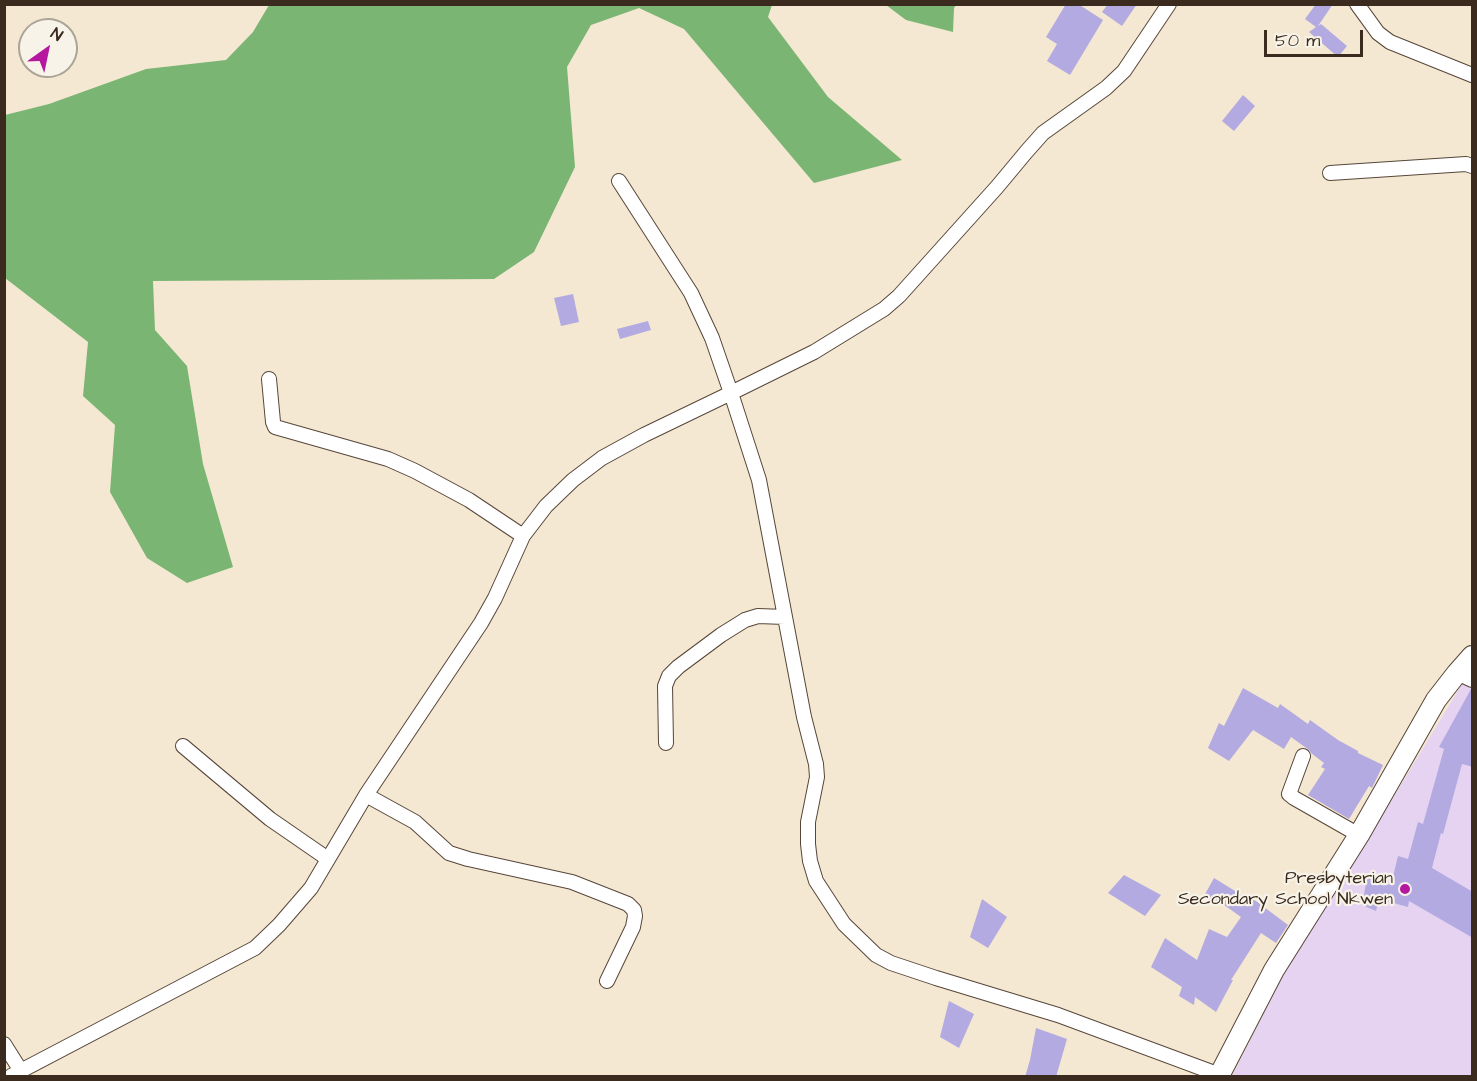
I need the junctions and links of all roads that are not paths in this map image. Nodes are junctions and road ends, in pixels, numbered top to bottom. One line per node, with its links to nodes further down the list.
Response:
1 (1168, 4): 8 (street)
2 (1357, 4): 3 (street)
3 (1473, 75)
4 (1473, 166): 5 (street)
5 (1330, 173)
6 (619, 181): 8 (street)
7 (269, 379): 9 (street)
8 (731, 393): 9 (street); 10 (street)
9 (523, 536): 16 (street)
10 (785, 617): 13 (street); 22 (street)
11 (1473, 656): 12 (street)
12 (1465, 677): 17 (street)
13 (666, 743)
14 (183, 746): 18 (street)
15 (1303, 756): 17 (street)
16 (366, 795): 18 (street); 19 (street)
17 (1359, 835): 22 (street)
18 (328, 859): 21 (street)
19 (608, 981)
20 (4, 1044): 21 (street)
21 (16, 1074)
22 (1219, 1076)

